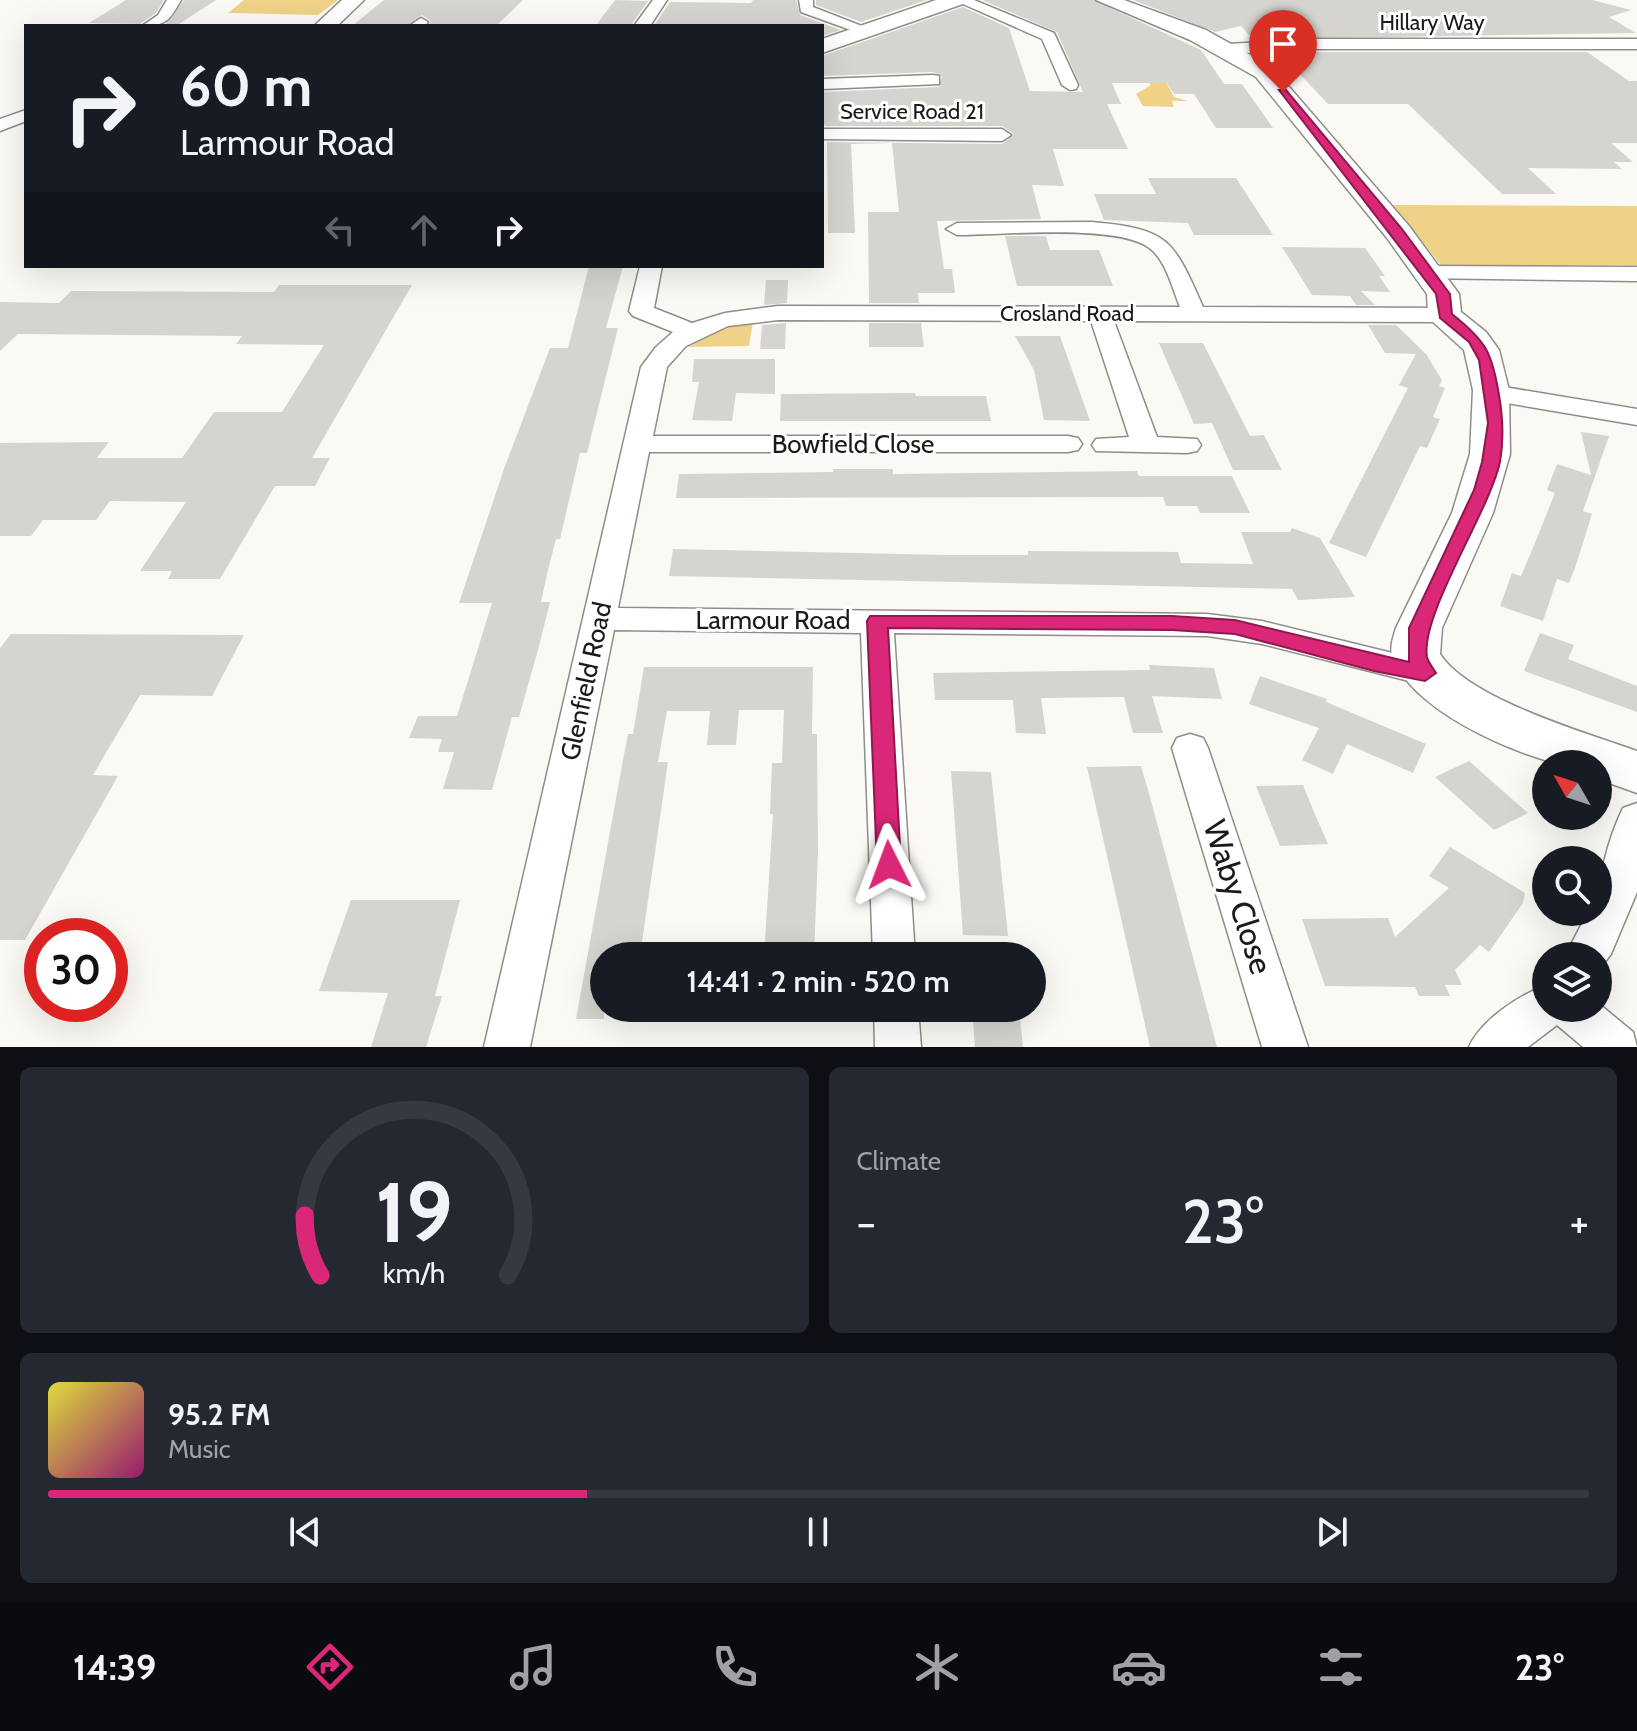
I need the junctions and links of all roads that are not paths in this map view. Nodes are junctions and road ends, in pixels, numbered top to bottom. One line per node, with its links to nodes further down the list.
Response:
1 (174, 0): 7 (street)
2 (354, 0): 8 (street)
3 (660, 0): 9 (street)
4 (806, 0): 10 (street)
5 (958, 0): 10 (street); 18 (street)
6 (1106, 0): 14 (street)
7 (154, 24)
8 (327, 24)
9 (643, 24)
10 (864, 30): 13 (street)
11 (1605, 44): 12 (street, Hillary Way); 14 (street, Hillary Way); 15 (street)
12 (1637, 44)
13 (824, 45)
14 (1228, 49): 25 (street)
15 (1626, 58)
16 (933, 80): 17 (street)
17 (824, 84)
18 (1070, 85)
19 (24, 116): 20 (street)
20 (0, 126)
21 (824, 134): 22 (street, Service Road 21)
22 (1002, 135)
23 (957, 229): 27 (street)
24 (651, 268): 30 (street)
25 (1428, 273): 26 (street); 29 (street)
26 (1637, 274)
27 (1194, 313): 28 (street, Crosland Road); 29 (street, Crosland Road)
28 (1100, 314): 30 (street, Crosland Road); 36 (street)
29 (1445, 315): 31 (street)
30 (691, 331): 33 (street, Glenfield Road)
31 (1492, 393): 32 (street); 40 (street)
32 (1637, 417)
33 (637, 444): 34 (street, Bowfield Close); 38 (street, Glenfield Road)
34 (1068, 444)
35 (1106, 445): 36 (street)
36 (1146, 445): 37 (street)
37 (1187, 445)
38 (600, 619): 39 (street, Larmour Road); 49 (street, Glenfield Road)
39 (877, 621): 40 (street, Larmour Road); 44 (street)
40 (1425, 673): 42 (street, Larmour Road)
41 (1190, 748): 51 (street, Waby Close)
42 (1637, 772)
43 (1637, 819): 45 (street)
44 (893, 942)
45 (1596, 942)
46 (1532, 1017): 52 (street)
47 (897, 1022): 50 (street)
48 (1587, 1022): 53 (street)
49 (507, 1047)
50 (898, 1047)
51 (1285, 1047)
52 (1492, 1047)
53 (1617, 1047)

